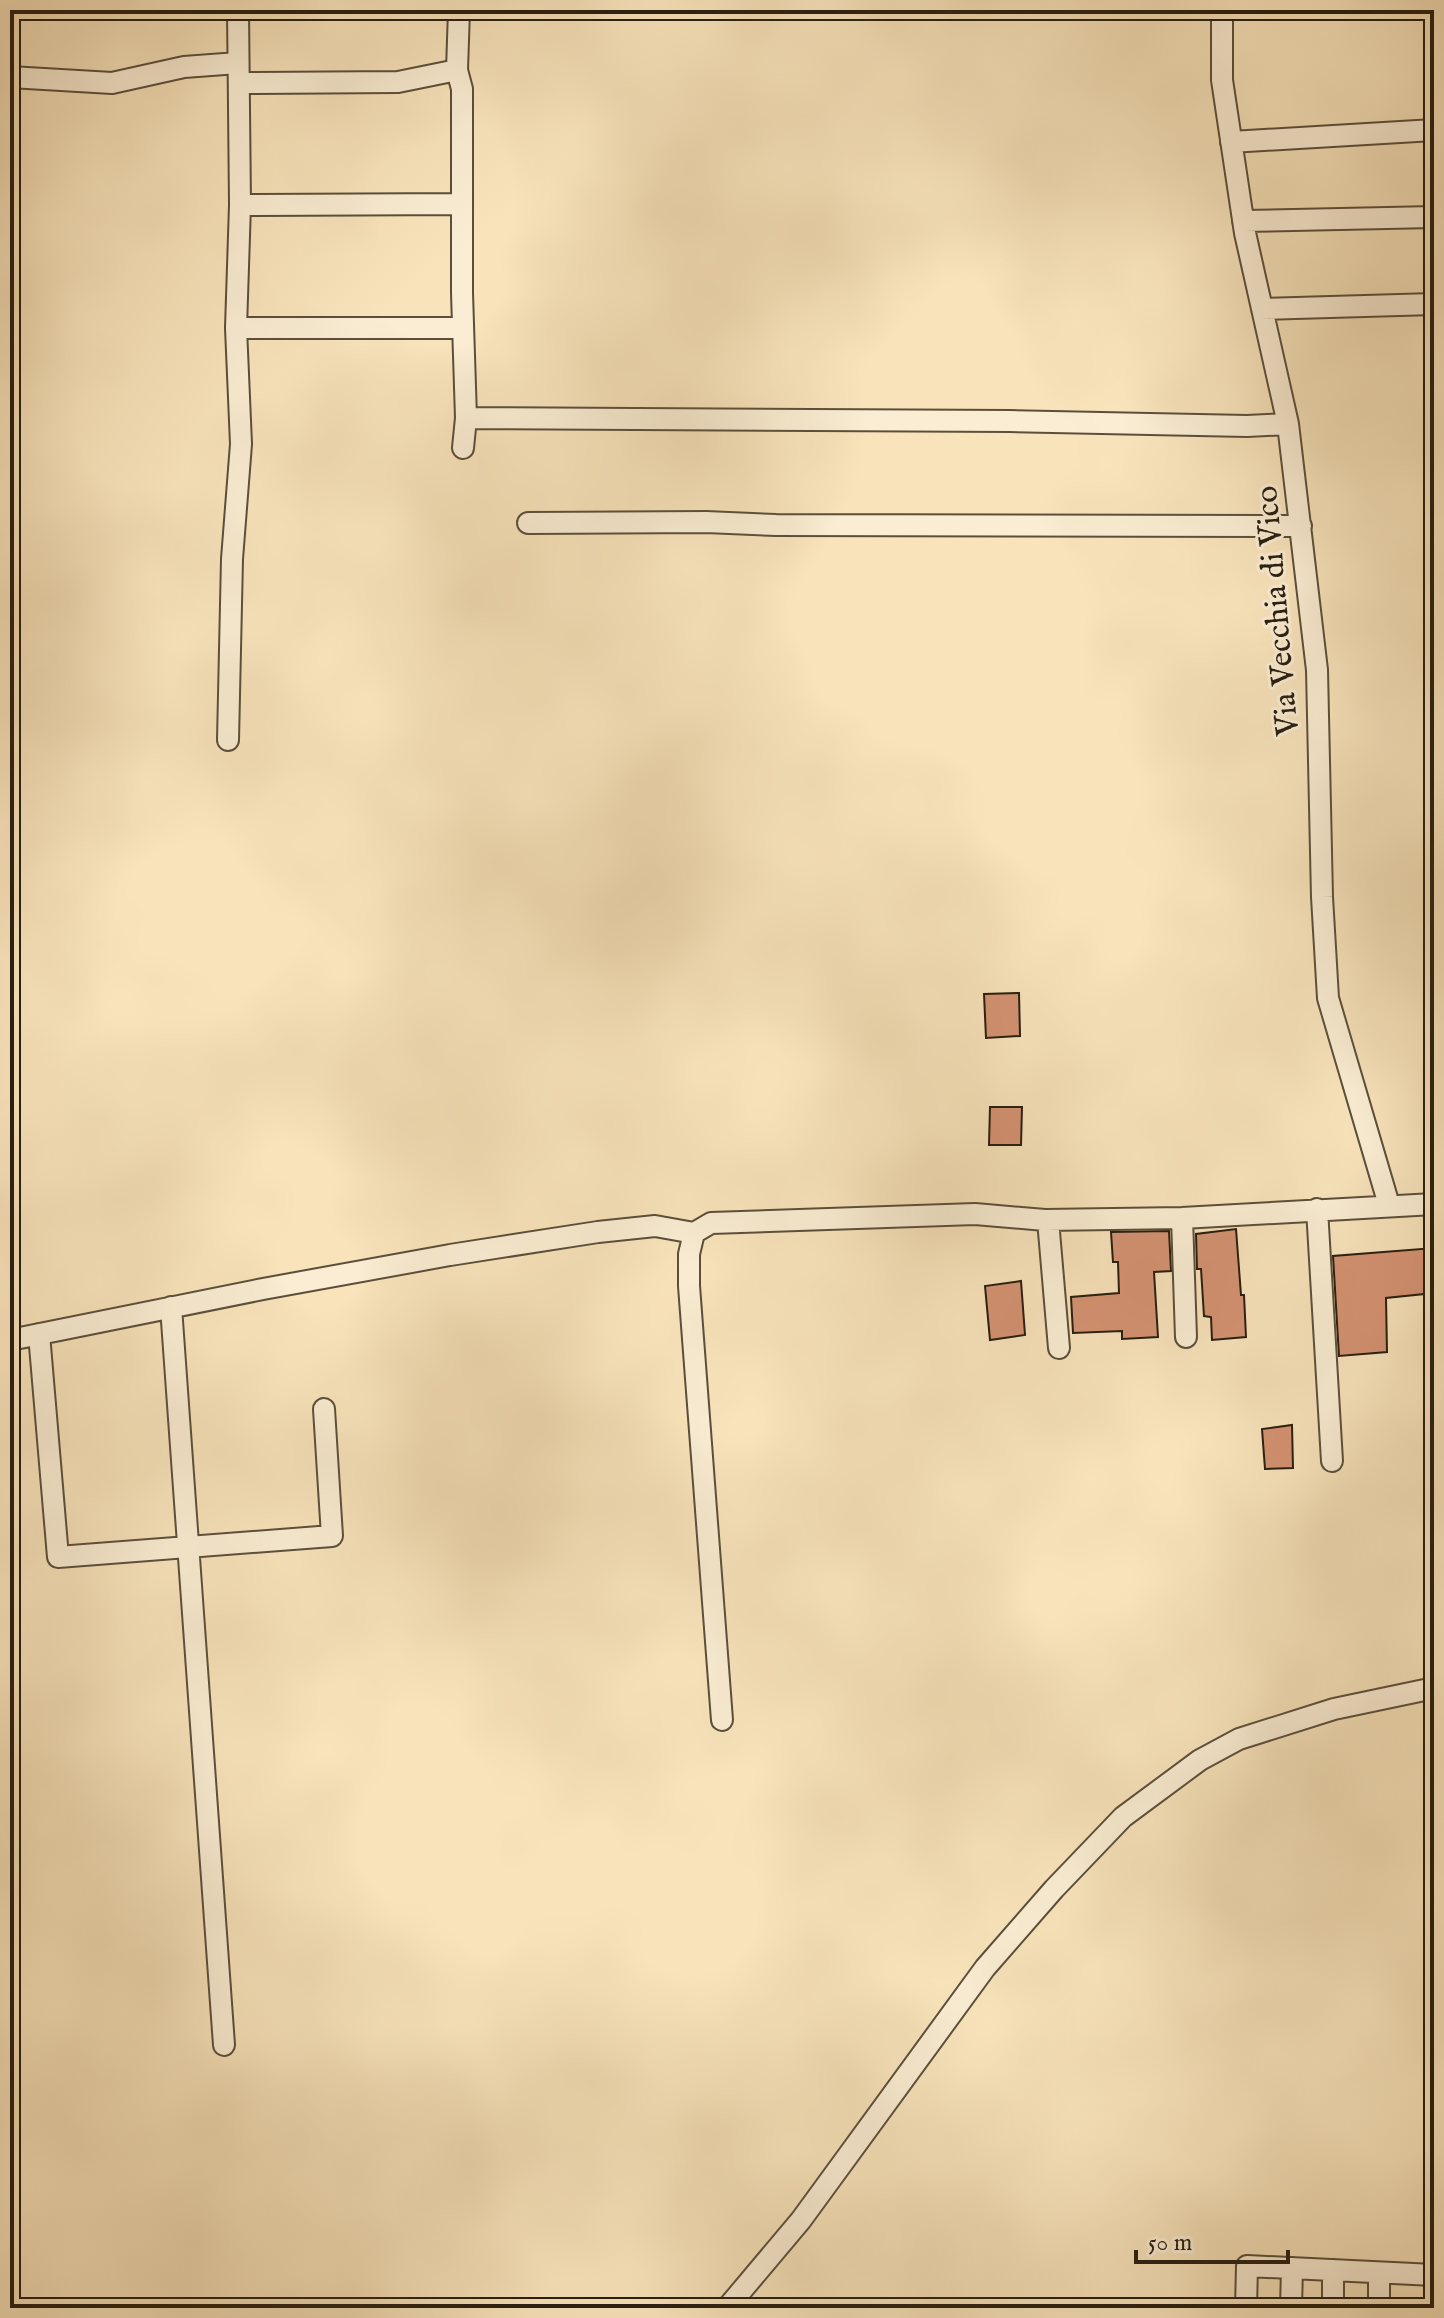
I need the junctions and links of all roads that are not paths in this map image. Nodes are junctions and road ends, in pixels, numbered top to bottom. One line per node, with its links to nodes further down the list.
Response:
1 (238, 10): 5 (street)
2 (459, 10): 4 (street)
3 (1222, 10): 8 (street, Via Vecchia di Vico)
4 (457, 70): 5 (street); 9 (street)
5 (238, 73): 6 (street); 10 (street)
6 (10, 77)
7 (1434, 130): 8 (street)
8 (1231, 142): 12 (street, Via Vecchia di Vico)
9 (462, 204): 10 (street); 16 (street)
10 (240, 205): 15 (street)
11 (1434, 217): 12 (street)
12 (1243, 221): 14 (street, Via Vecchia di Vico)
13 (1434, 304): 14 (street)
14 (1262, 309): 18 (street, Via Vecchia di Vico)
15 (236, 328): 16 (street); 22 (street)
16 (463, 328): 17 (street)
17 (466, 418): 18 (street); 19 (street)
18 (1288, 424): 21 (street, Via Vecchia di Vico)
19 (463, 448)
20 (528, 523): 21 (street)
21 (1301, 526): 24 (street, Via Vecchia di Vico)
22 (228, 740)
23 (1434, 1204): 24 (street)
24 (1389, 1205): 25 (street)
25 (1317, 1209): 26 (street); 35 (street)
26 (1182, 1218): 27 (street); 31 (street)
27 (1048, 1220): 28 (street); 33 (street)
28 (694, 1233): 29 (street); 38 (street)
29 (171, 1307): 30 (street); 36 (street)
30 (39, 1334): 32 (street); 36 (street)
31 (1186, 1337)
32 (10, 1340)
33 (1059, 1348)
34 (324, 1409): 36 (street)
35 (1332, 1461)
36 (188, 1547): 39 (street)
37 (1434, 1688): 44 (street)
38 (722, 1720)
39 (224, 2045)
40 (1292, 2268): 41 (street); 45 (street); 46 (street)
41 (1333, 2270): 42 (street); 47 (street)
42 (1379, 2273): 43 (street); 48 (street)
43 (1434, 2275)
44 (727, 2308)
45 (1246, 2308)
46 (1291, 2308)
47 (1333, 2308)
48 (1379, 2308)

